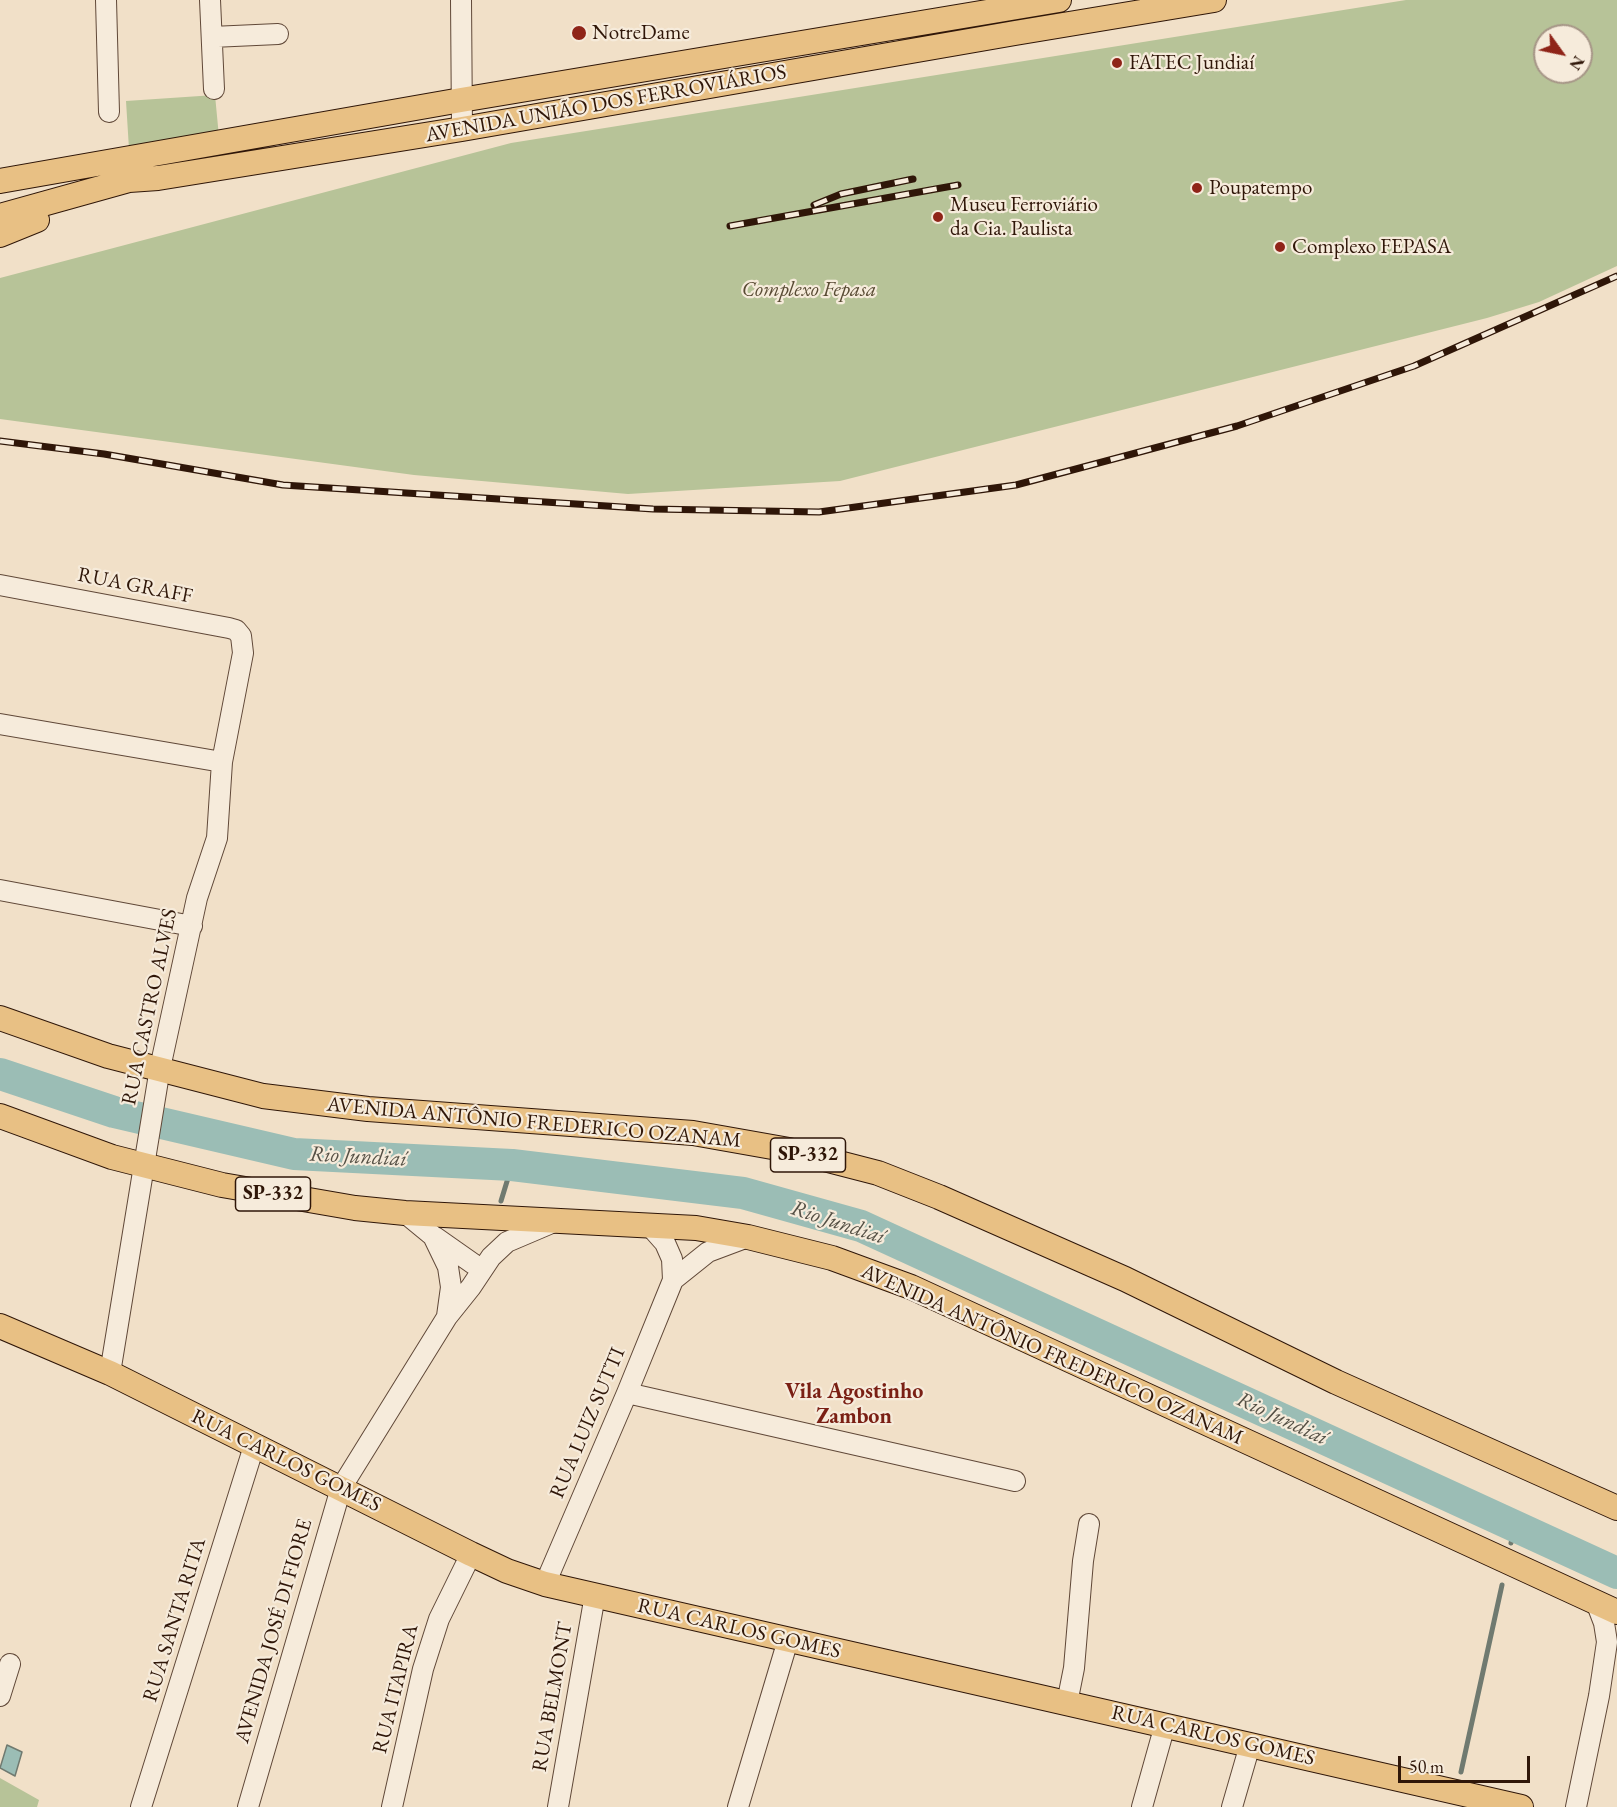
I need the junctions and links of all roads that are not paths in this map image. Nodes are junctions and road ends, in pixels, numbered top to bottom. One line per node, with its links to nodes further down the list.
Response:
1 (106, 0): 12 (street)
2 (210, 0): 8 (street)
3 (461, 0): 11 (street)
4 (1059, 0): 6 (main road, AVENIDA UNIÃO DOS FERROVIÁRIOS)
5 (1214, 0): 9 (main road, AVENIDA UNIÃO DOS FERROVIÁRIOS)
6 (978, 7): 9 (street); 11 (main road, AVENIDA UNIÃO DOS FERROVIÁRIOS)
7 (278, 34): 8 (street)
8 (212, 37): 10 (street)
9 (979, 39): 13 (main road, AVENIDA UNIÃO DOS FERROVIÁRIOS)
10 (213, 89)
11 (461, 100): 13 (street); 14 (main road, AVENIDA UNIÃO DOS FERROVIÁRIOS)
12 (109, 112)
13 (462, 129): 15 (main road, AVENIDA UNIÃO DOS FERROVIÁRIOS)
14 (80, 167): 16 (main road, AVENIDA UNIÃO DOS FERROVIÁRIOS); 17 (main road)
15 (158, 178): 18 (main road, AVENIDA UNIÃO DOS FERROVIÁRIOS); 19 (main road)
16 (0, 181)
17 (0, 198)
18 (0, 216)
19 (0, 235)
20 (0, 585): 21 (street, RUA GRAFF)
21 (243, 653): 23 (street, RUA CASTRO ALVES)
22 (0, 724): 23 (street)
23 (222, 762): 25 (street, RUA CASTRO ALVES)
24 (0, 890): 25 (street)
25 (192, 926): 27 (street, RUA CASTRO ALVES)
26 (0, 1018): 27 (main road, AVENIDA ANTÔNIO FREDERICO OZANAM / SP-332)
27 (159, 1077): 29 (street, RUA CASTRO ALVES); 44 (main road, AVENIDA ANTÔNIO FREDERICO OZANAM / SP-332)
28 (0, 1116): 29 (main road, AVENIDA ANTÔNIO FREDERICO OZANAM / SP-332)
29 (145, 1157): 30 (main road, AVENIDA ANTÔNIO FREDERICO OZANAM / SP-332); 39 (street, RUA CASTRO ALVES)
30 (405, 1213): 31 (main road, AVENIDA ANTÔNIO FREDERICO OZANAM / SP-332); 33 (street)
31 (557, 1221): 32 (main road, AVENIDA ANTÔNIO FREDERICO OZANAM / SP-332); 35 (street, AVENIDA JOSÉ DI FIORE)
32 (649, 1225): 34 (main road, AVENIDA ANTÔNIO FREDERICO OZANAM / SP-332); 36 (street)
33 (433, 1236): 35 (street); 37 (street)
34 (748, 1237): 36 (street, RUA LUIZ SUTTI); 49 (main road, AVENIDA ANTÔNIO FREDERICO OZANAM / SP-332)
35 (482, 1270): 37 (street, AVENIDA JOSÉ DI FIORE)
36 (673, 1280): 40 (street, RUA LUIZ SUTTI)
37 (447, 1317): 43 (street, AVENIDA JOSÉ DI FIORE)
38 (1, 1329): 39 (main road, RUA CARLOS GOMES)
39 (110, 1373): 41 (main road, RUA CARLOS GOMES)
40 (627, 1393): 42 (street); 47 (street, RUA LUIZ SUTTI)
41 (254, 1446): 43 (main road, RUA CARLOS GOMES); 58 (street, RUA SANTA RITA)
42 (1016, 1481)
43 (341, 1488): 46 (main road, RUA CARLOS GOMES); 59 (street, AVENIDA JOSÉ DI FIORE)
44 (1614, 1507)
45 (1089, 1524): 55 (street)
46 (471, 1554): 47 (main road, RUA CARLOS GOMES); 60 (street, RUA ITAPIRA)
47 (545, 1584): 48 (main road, RUA CARLOS GOMES)
48 (595, 1595): 50 (main road, RUA CARLOS GOMES); 61 (street, RUA BELMONT)
49 (1606, 1607): 54 (street)
50 (788, 1640): 55 (main road, RUA CARLOS GOMES); 62 (street)
51 (1617, 1659): 54 (street)
52 (10, 1664): 53 (street)
53 (0, 1696)
54 (1599, 1696): 66 (street)
55 (1067, 1703): 56 (main road, RUA CARLOS GOMES)
56 (1165, 1725): 57 (main road, RUA CARLOS GOMES); 63 (street)
57 (1250, 1745): 64 (street); 65 (main road, RUA CARLOS GOMES)
58 (141, 1807)
59 (248, 1807)
60 (392, 1807)
61 (558, 1807)
62 (738, 1807)
63 (1142, 1807)
64 (1233, 1807)
65 (1521, 1807)
66 (1576, 1807)

